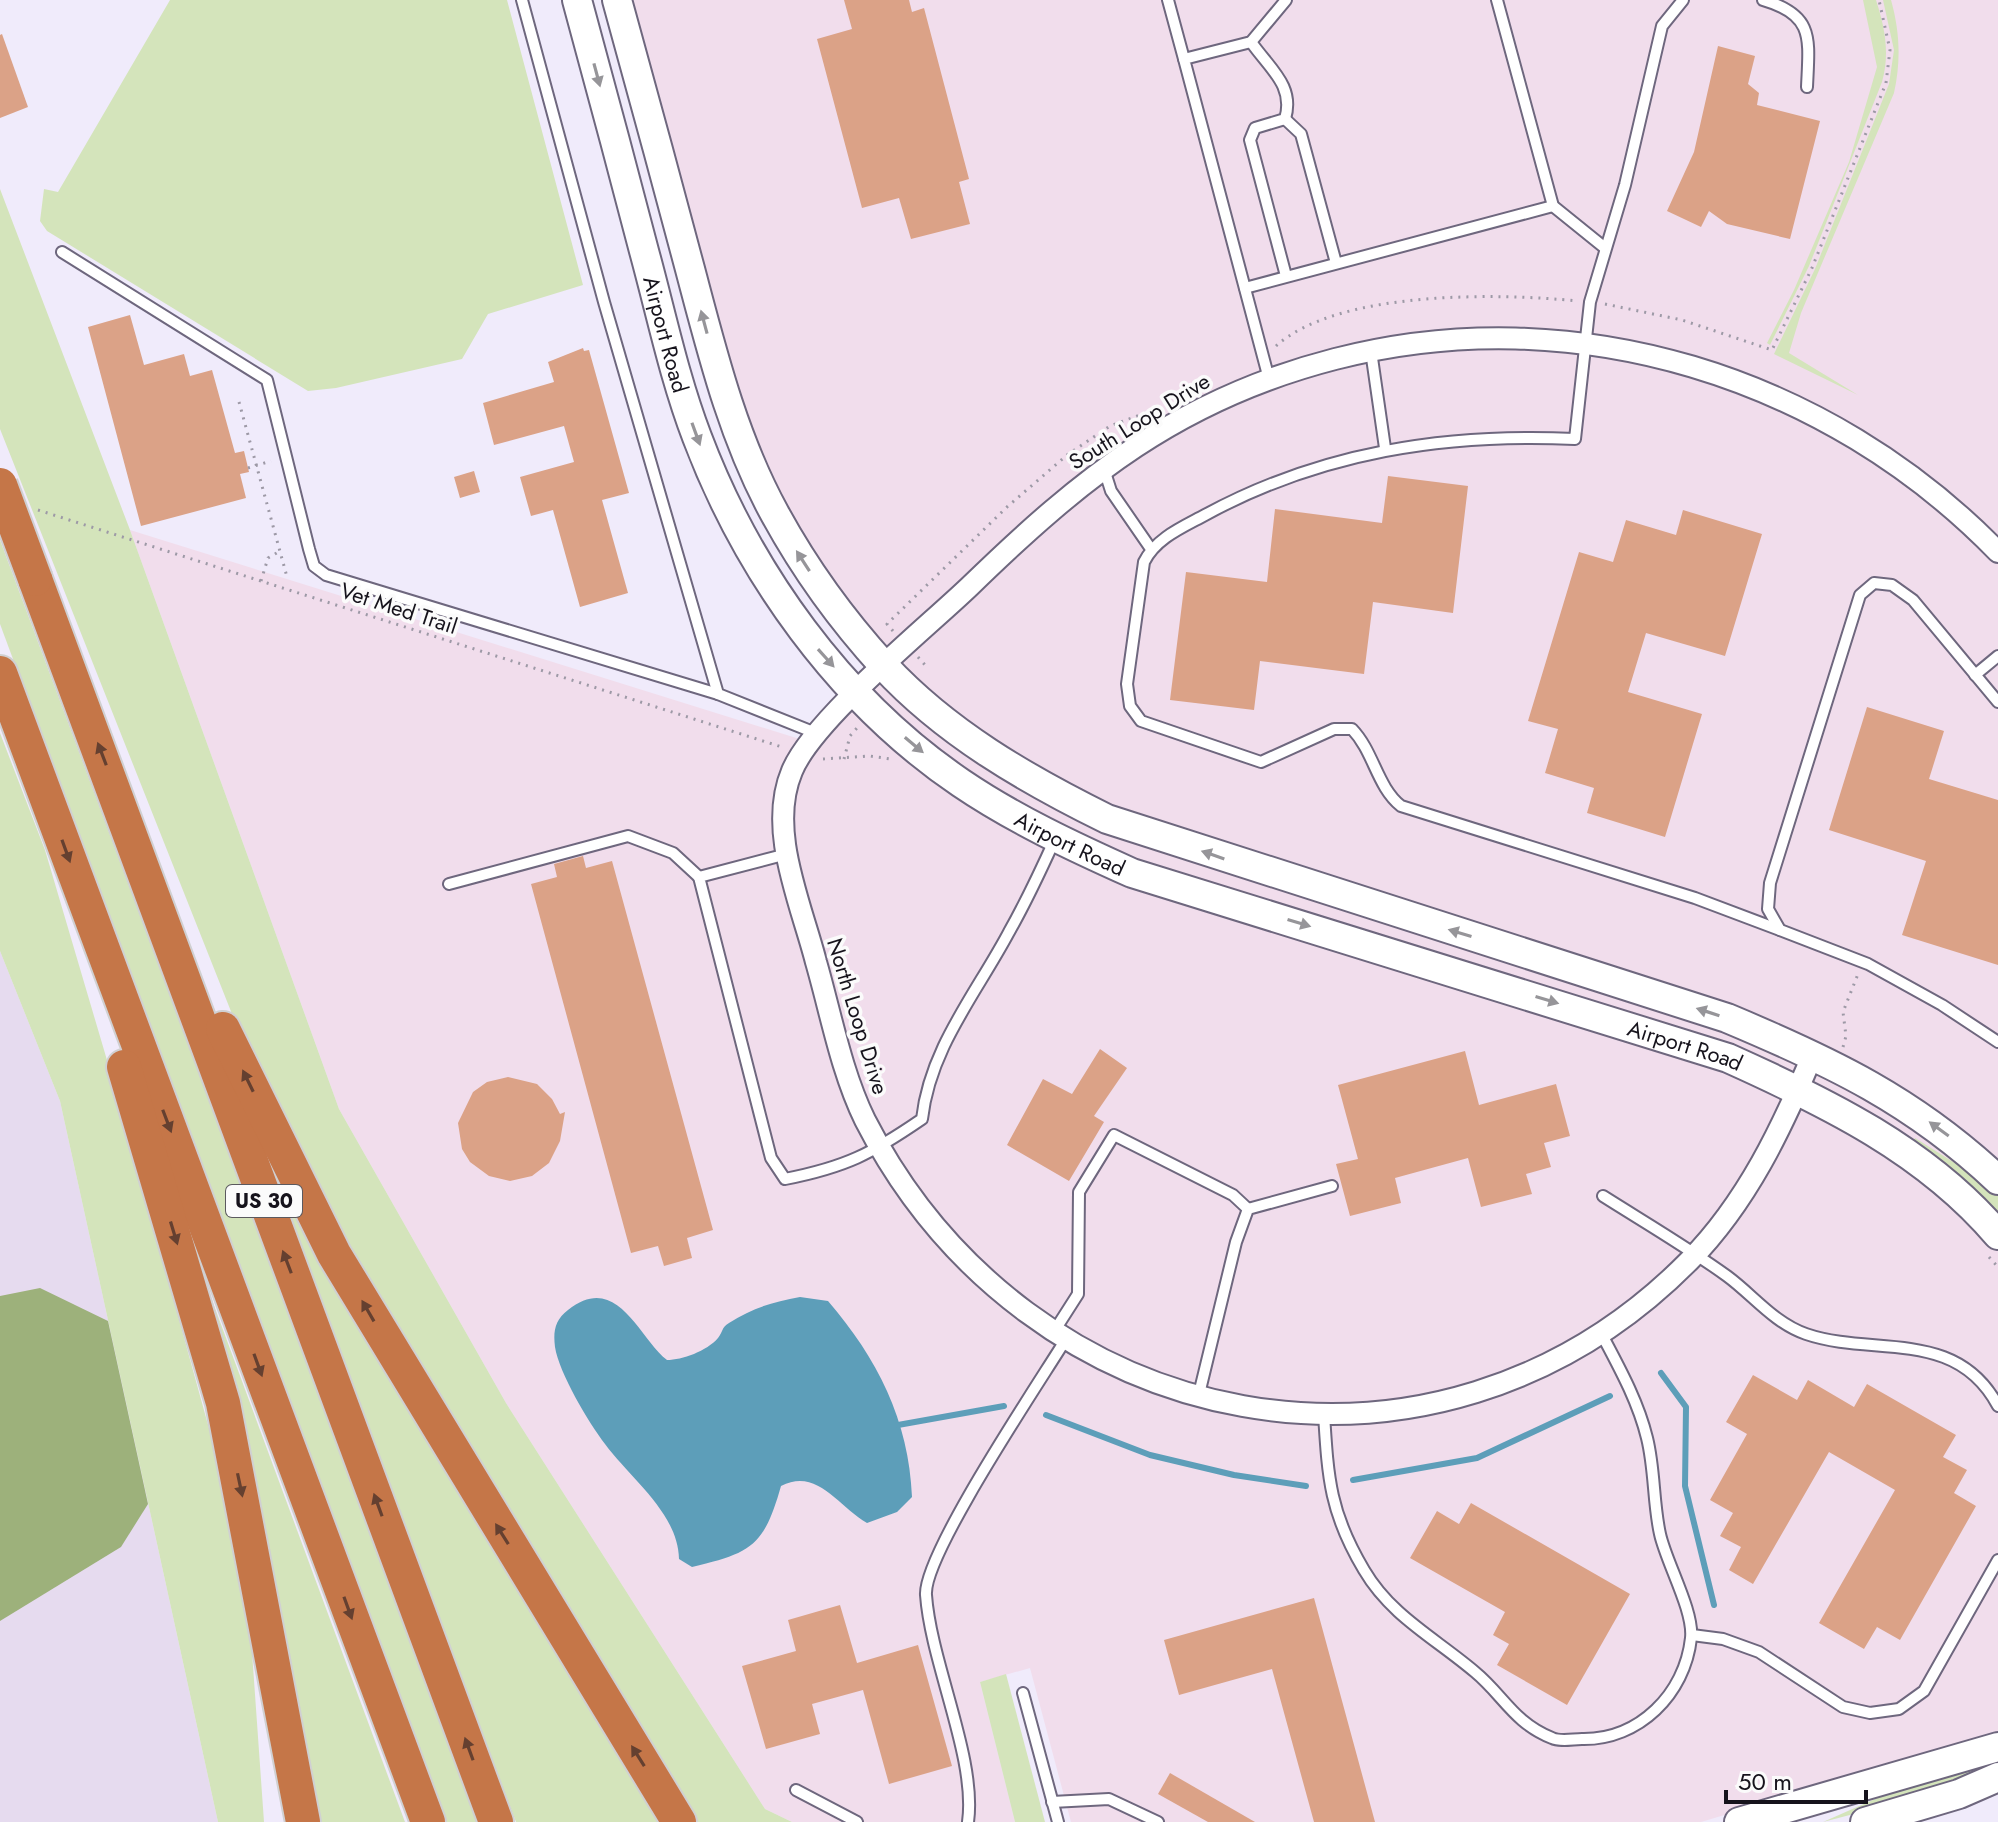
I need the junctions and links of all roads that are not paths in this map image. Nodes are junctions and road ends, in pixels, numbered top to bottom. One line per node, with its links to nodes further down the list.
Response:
1 (522, 0): 32 (lane)
2 (577, 0): 31 (main road, Airport Road, one-way to 31)
3 (617, 0): 28 (main road, Airport Road, one-way to 3)
4 (1168, 0): 10 (lane)
5 (1286, 0): 9 (lane)
6 (1497, 0): 13 (lane)
7 (1683, 0): 14 (lane)
8 (1763, 0): 11 (lane)
9 (1251, 42): 10 (lane); 12 (lane)
10 (1184, 59): 18 (lane)
11 (1807, 87)
12 (1285, 119): 16 (lane); 17 (lane)
13 (1553, 206): 14 (lane); 16 (lane)
14 (1605, 248): 19 (lane)
15 (62, 252): 32 (lane)
16 (1336, 263): 17 (lane)
17 (1286, 276): 18 (lane)
18 (1245, 288): 21 (lane)
19 (1586, 344): 20 (street, South Loop Drive); 22 (lane); 26 (street, South Loop Drive)
20 (1370, 350): 21 (street, South Loop Drive); 22 (lane)
21 (1269, 379): 23 (street, South Loop Drive)
22 (1385, 448): 25 (lane)
23 (1103, 467): 25 (lane); 28 (street, South Loop Drive)
24 (0, 485): 35 (highway, US 30, one-way to 24, bridge)
25 (1151, 549): 41 (lane)
26 (1998, 552)
27 (1998, 656): 30 (lane)
28 (885, 667): 31 (street, South Loop Drive); 43 (main road, Airport Road, one-way to 28)
29 (0, 673): 40 (highway, US 30, one-way to 40)
30 (1975, 675): 33 (lane); 41 (lane)
31 (857, 692): 34 (street, North Loop Drive); 36 (main road, Airport Road, one-way to 36)
32 (718, 694): 34 (lane)
33 (1998, 702)
34 (818, 734): 37 (street, North Loop Drive)
35 (119, 798): 68 (highway, US 30, one-way to 35); 69 (highway, one-way to 35)
36 (1055, 838): 44 (main road, Airport Road, one-way to 44); 45 (lane)
37 (787, 854): 38 (lane); 45 (street, North Loop Drive)
38 (699, 877): 39 (lane); 45 (lane)
39 (449, 884)
40 (89, 915): 59 (highway, one-way to 59); 67 (highway, US 30, one-way to 67)
41 (1780, 930): 42 (lane)
42 (1998, 1042)
43 (1826, 1054): 44 (street, North Loop Drive); 46 (main road, Airport Road, one-way to 43)
44 (1798, 1089): 50 (main road, Airport Road); 51 (street, North Loop Drive)
45 (881, 1147): 53 (street, North Loop Drive)
46 (1998, 1180)
47 (1332, 1186): 49 (lane)
48 (1603, 1196): 51 (lane)
49 (1248, 1209): 53 (lane); 54 (lane)
50 (1992, 1244)
51 (1695, 1256): 52 (street, North Loop Drive); 55 (lane)
52 (1601, 1333): 56 (street, North Loop Drive); 58 (lane)
53 (1060, 1336): 54 (street, North Loop Drive); 71 (lane)
54 (1199, 1396): 56 (street, North Loop Drive)
55 (1998, 1406)
56 (1324, 1414): 58 (lane)
57 (1998, 1560): 58 (lane)
58 (1692, 1635)
59 (271, 1669): 65 (highway); 66 (highway)
60 (1023, 1693): 64 (lane)
61 (1998, 1747): 74 (main road)
62 (1998, 1777): 75 (main road)
63 (796, 1790): 70 (lane)
64 (1052, 1802): 72 (lane); 73 (lane)
65 (281, 1822)
66 (303, 1822)
67 (428, 1822)
68 (496, 1822)
69 (679, 1822)
70 (857, 1822)
71 (968, 1822)
72 (1058, 1822)
73 (1158, 1822)
74 (1739, 1822)
75 (1865, 1822)

